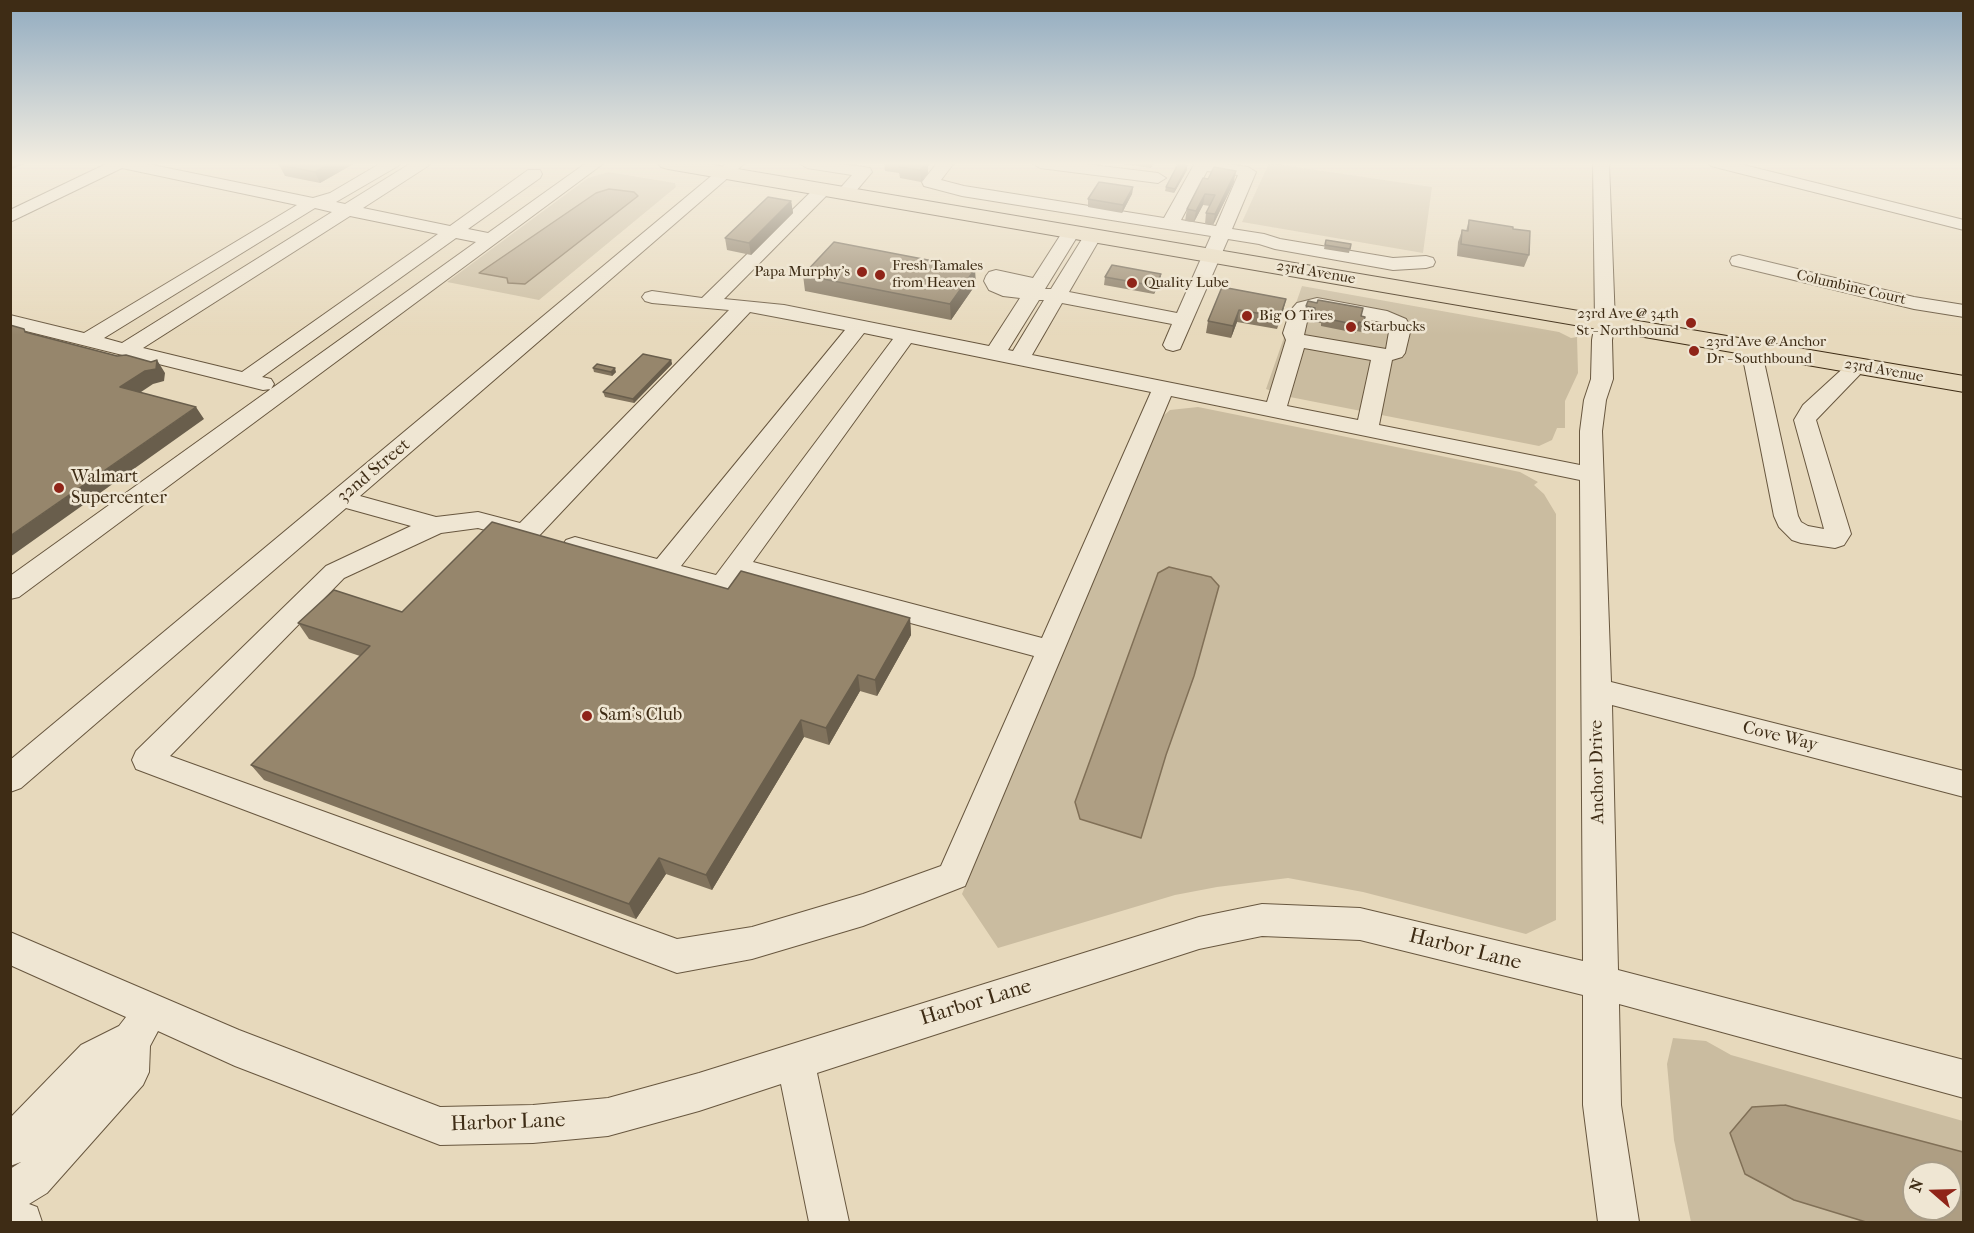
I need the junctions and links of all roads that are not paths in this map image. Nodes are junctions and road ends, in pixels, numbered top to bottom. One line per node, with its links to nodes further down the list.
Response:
1 (283, 221): 35 (street)
2 (330, 221): 39 (street)
3 (400, 221): 16 (street)
4 (468, 221): 16 (street)
5 (515, 221): 21 (street)
6 (669, 221): 51 (street, 32nd Street)
7 (792, 221): 27 (street)
8 (1005, 221): 17 (main road, 23rd Avenue)
9 (1147, 221): 14 (street)
10 (1172, 221): 14 (street)
11 (1226, 221): 18 (street)
12 (1602, 221): 32 (street, Anchor Drive)
13 (1947, 221): 15 (street)
14 (1170, 224): 18 (street)
15 (1964, 225)
16 (453, 231): 21 (street); 44 (street)
17 (1071, 232): 19 (main road, 23rd Avenue); 24 (street)
18 (1221, 232): 20 (street); 22 (street)
19 (1093, 235): 22 (main road, 23rd Avenue); 25 (street)
20 (1264, 238): 20 (street)
21 (489, 239): 47 (street)
22 (1210, 255): 30 (street); 32 (main road, 23rd Avenue)
23 (1739, 261): 29 (street, Columbine Court)
24 (1033, 293): 25 (street); 40 (street)
25 (1057, 296): 30 (street); 42 (street)
26 (652, 297): 27 (street)
27 (707, 304): 28 (street)
28 (745, 305): 33 (street); 53 (street)
29 (1964, 311)
30 (1183, 320): 37 (street)
31 (10, 321): 35 (street)
32 (1605, 323): 38 (main road, 23rd Avenue); 50 (street, Anchor Drive)
33 (859, 326): 34 (street); 54 (street)
34 (906, 336): 40 (street); 55 (street)
35 (87, 340): 39 (street)
36 (1296, 340): 41 (street); 41 (street); 48 (street)
37 (1173, 345)
38 (1751, 348): 43 (main road, 23rd Avenue); 43 (street)
39 (125, 350): 44 (street)
40 (995, 354): 42 (street)
41 (1382, 356): 49 (street)
42 (1019, 358): 46 (street)
43 (1857, 366): 45 (main road, 23rd Avenue)
44 (246, 379): 47 (street)
45 (1964, 384)
46 (1164, 388): 48 (street); 57 (street)
47 (286, 390): 56 (street)
48 (1275, 411): 49 (street)
49 (1366, 429): 50 (street)
50 (1592, 475): 58 (street, Anchor Drive)
51 (341, 499): 52 (street); 59 (street, 32nd Street)
52 (436, 525): 53 (street); 57 (street)
53 (525, 533): 54 (street)
54 (663, 570): 55 (street)
55 (729, 576): 57 (street)
56 (10, 590)
57 (1050, 650)
58 (1597, 690): 60 (street, Cove Way); 62 (street, Anchor Drive)
59 (10, 779)
60 (1964, 783)
61 (10, 948): 63 (street, Harbor Lane)
62 (1600, 982): 64 (street, Harbor Lane); 65 (street, Harbor Lane); 71 (street, Anchor Drive)
63 (144, 1026): 64 (street, Harbor Lane); 66 (street); 67 (street)
64 (795, 1060): 70 (street)
65 (1964, 1079)
66 (10, 1147)
67 (10, 1192)
68 (10, 1216): 69 (street)
69 (22, 1222)
70 (829, 1222)
71 (1618, 1222)

